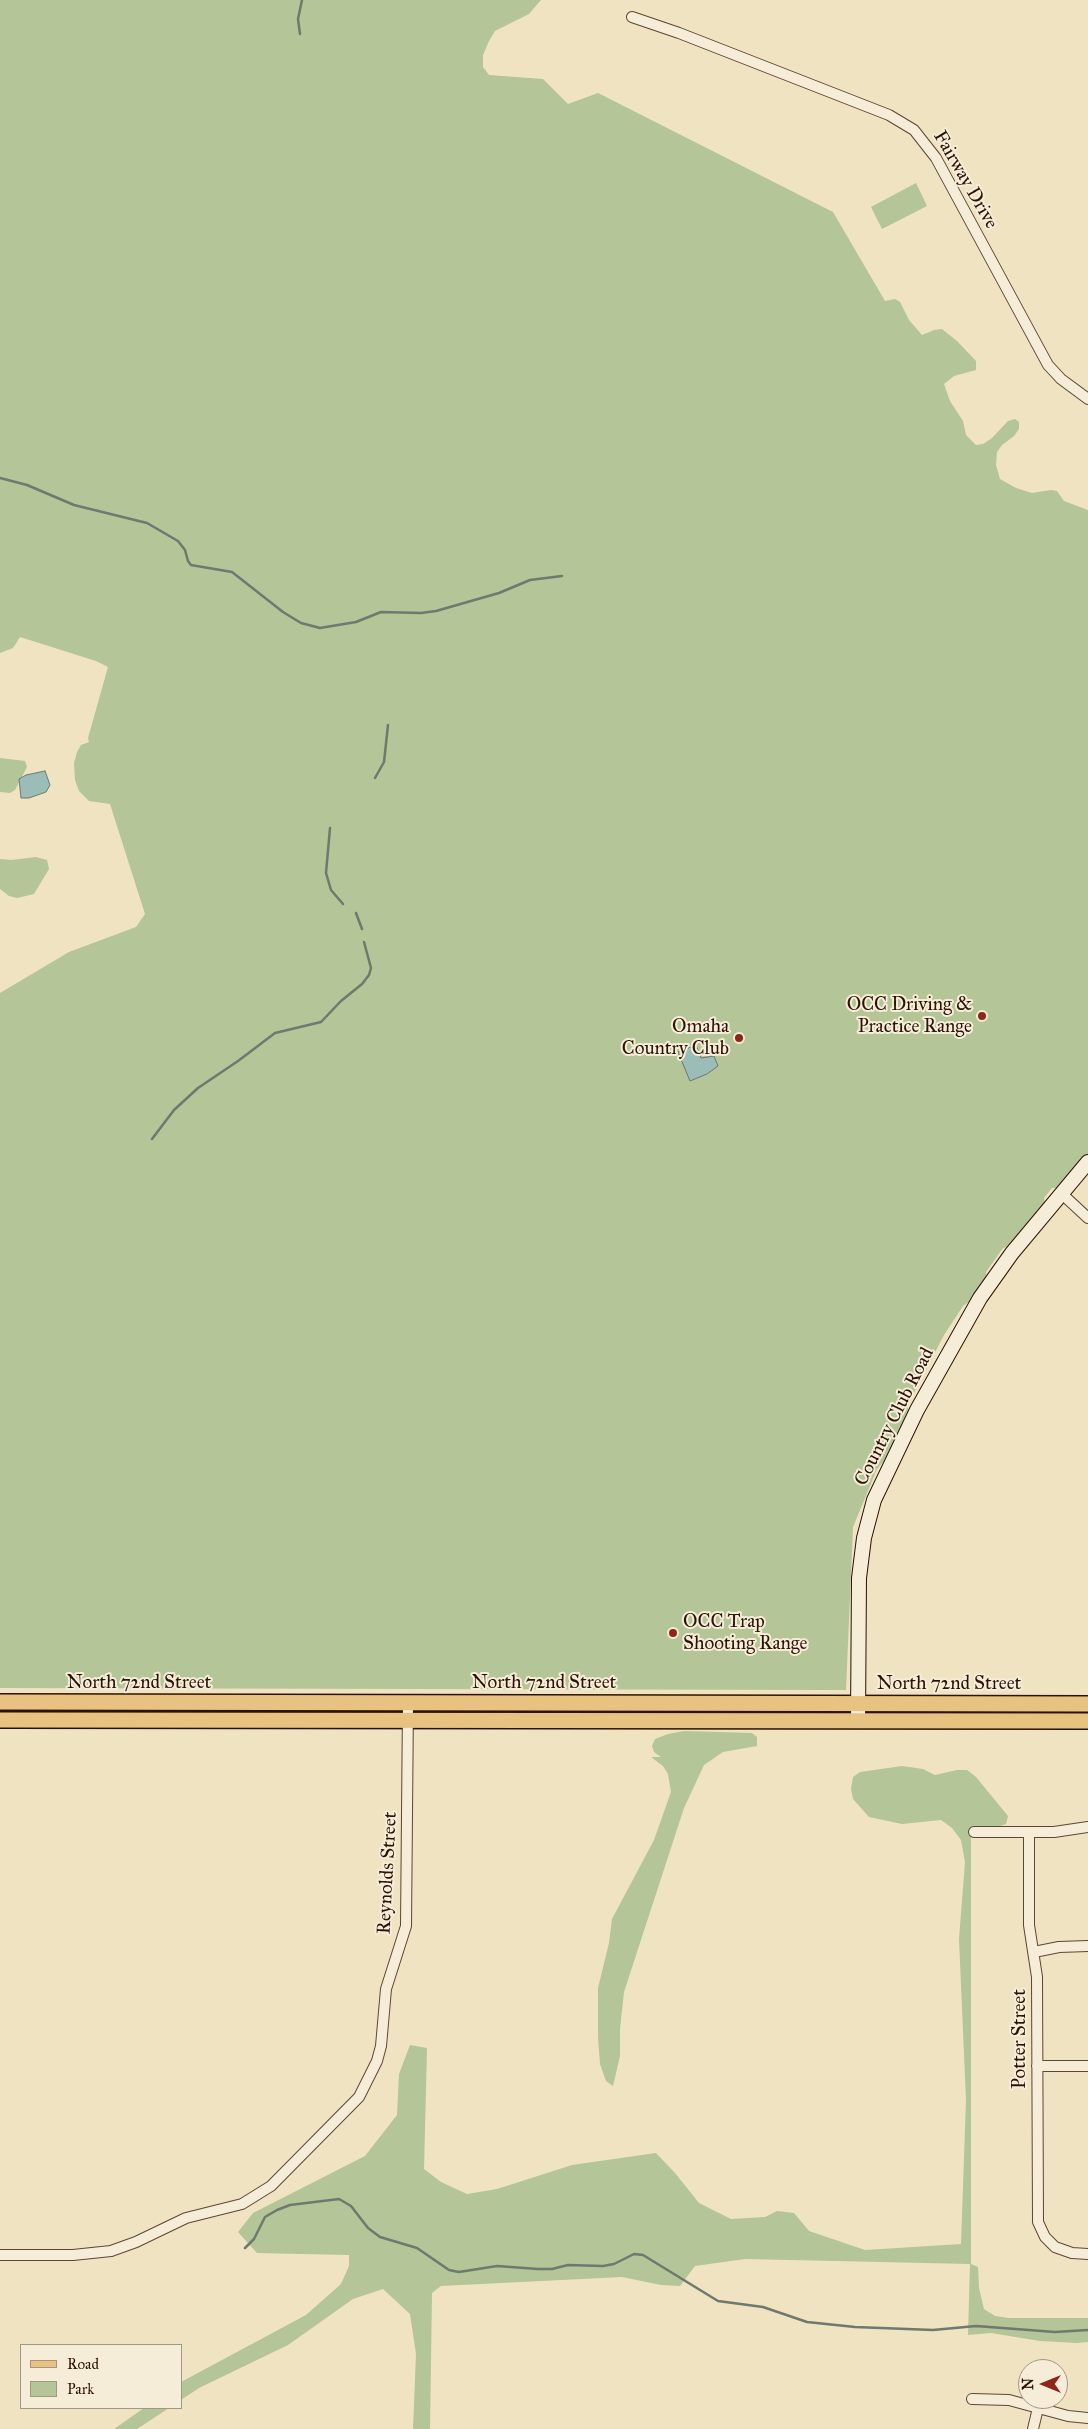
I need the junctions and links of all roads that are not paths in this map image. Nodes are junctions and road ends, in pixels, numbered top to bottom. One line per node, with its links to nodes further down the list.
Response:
1 (632, 18): 2 (street, Fairway Drive)
2 (1088, 398)
3 (1088, 1162): 4 (street, Country Club Road)
4 (1060, 1193): 5 (street); 8 (street, Country Club Road)
5 (1088, 1218)
6 (0, 1702): 7 (main road, North 72nd Street)
7 (408, 1703): 8 (main road, North 72nd Street); 11 (street, Reynolds Street)
8 (858, 1704): 9 (main road, North 72nd Street); 13 (street, Country Club Road)
9 (1088, 1704)
10 (0, 1720): 11 (main road, North 72nd Street)
11 (409, 1720): 13 (main road, North 72nd Street); 22 (street, Reynolds Street)
12 (1088, 1721): 13 (main road, North 72nd Street)
13 (858, 1726)
14 (1088, 1827): 16 (street)
15 (974, 1832): 16 (street)
16 (1029, 1832): 18 (street, Potter Street)
17 (1088, 1946): 18 (street)
18 (1034, 1952): 19 (street, Potter Street)
19 (1037, 2066): 20 (street); 21 (street, Potter Street)
20 (1088, 2066)
21 (1088, 2254)
22 (0, 2255)
23 (972, 2399): 24 (street)
24 (1018, 2402)
25 (1038, 2409): 28 (street)
26 (1042, 2409): 27 (street)
27 (1088, 2418)
28 (1033, 2429)

